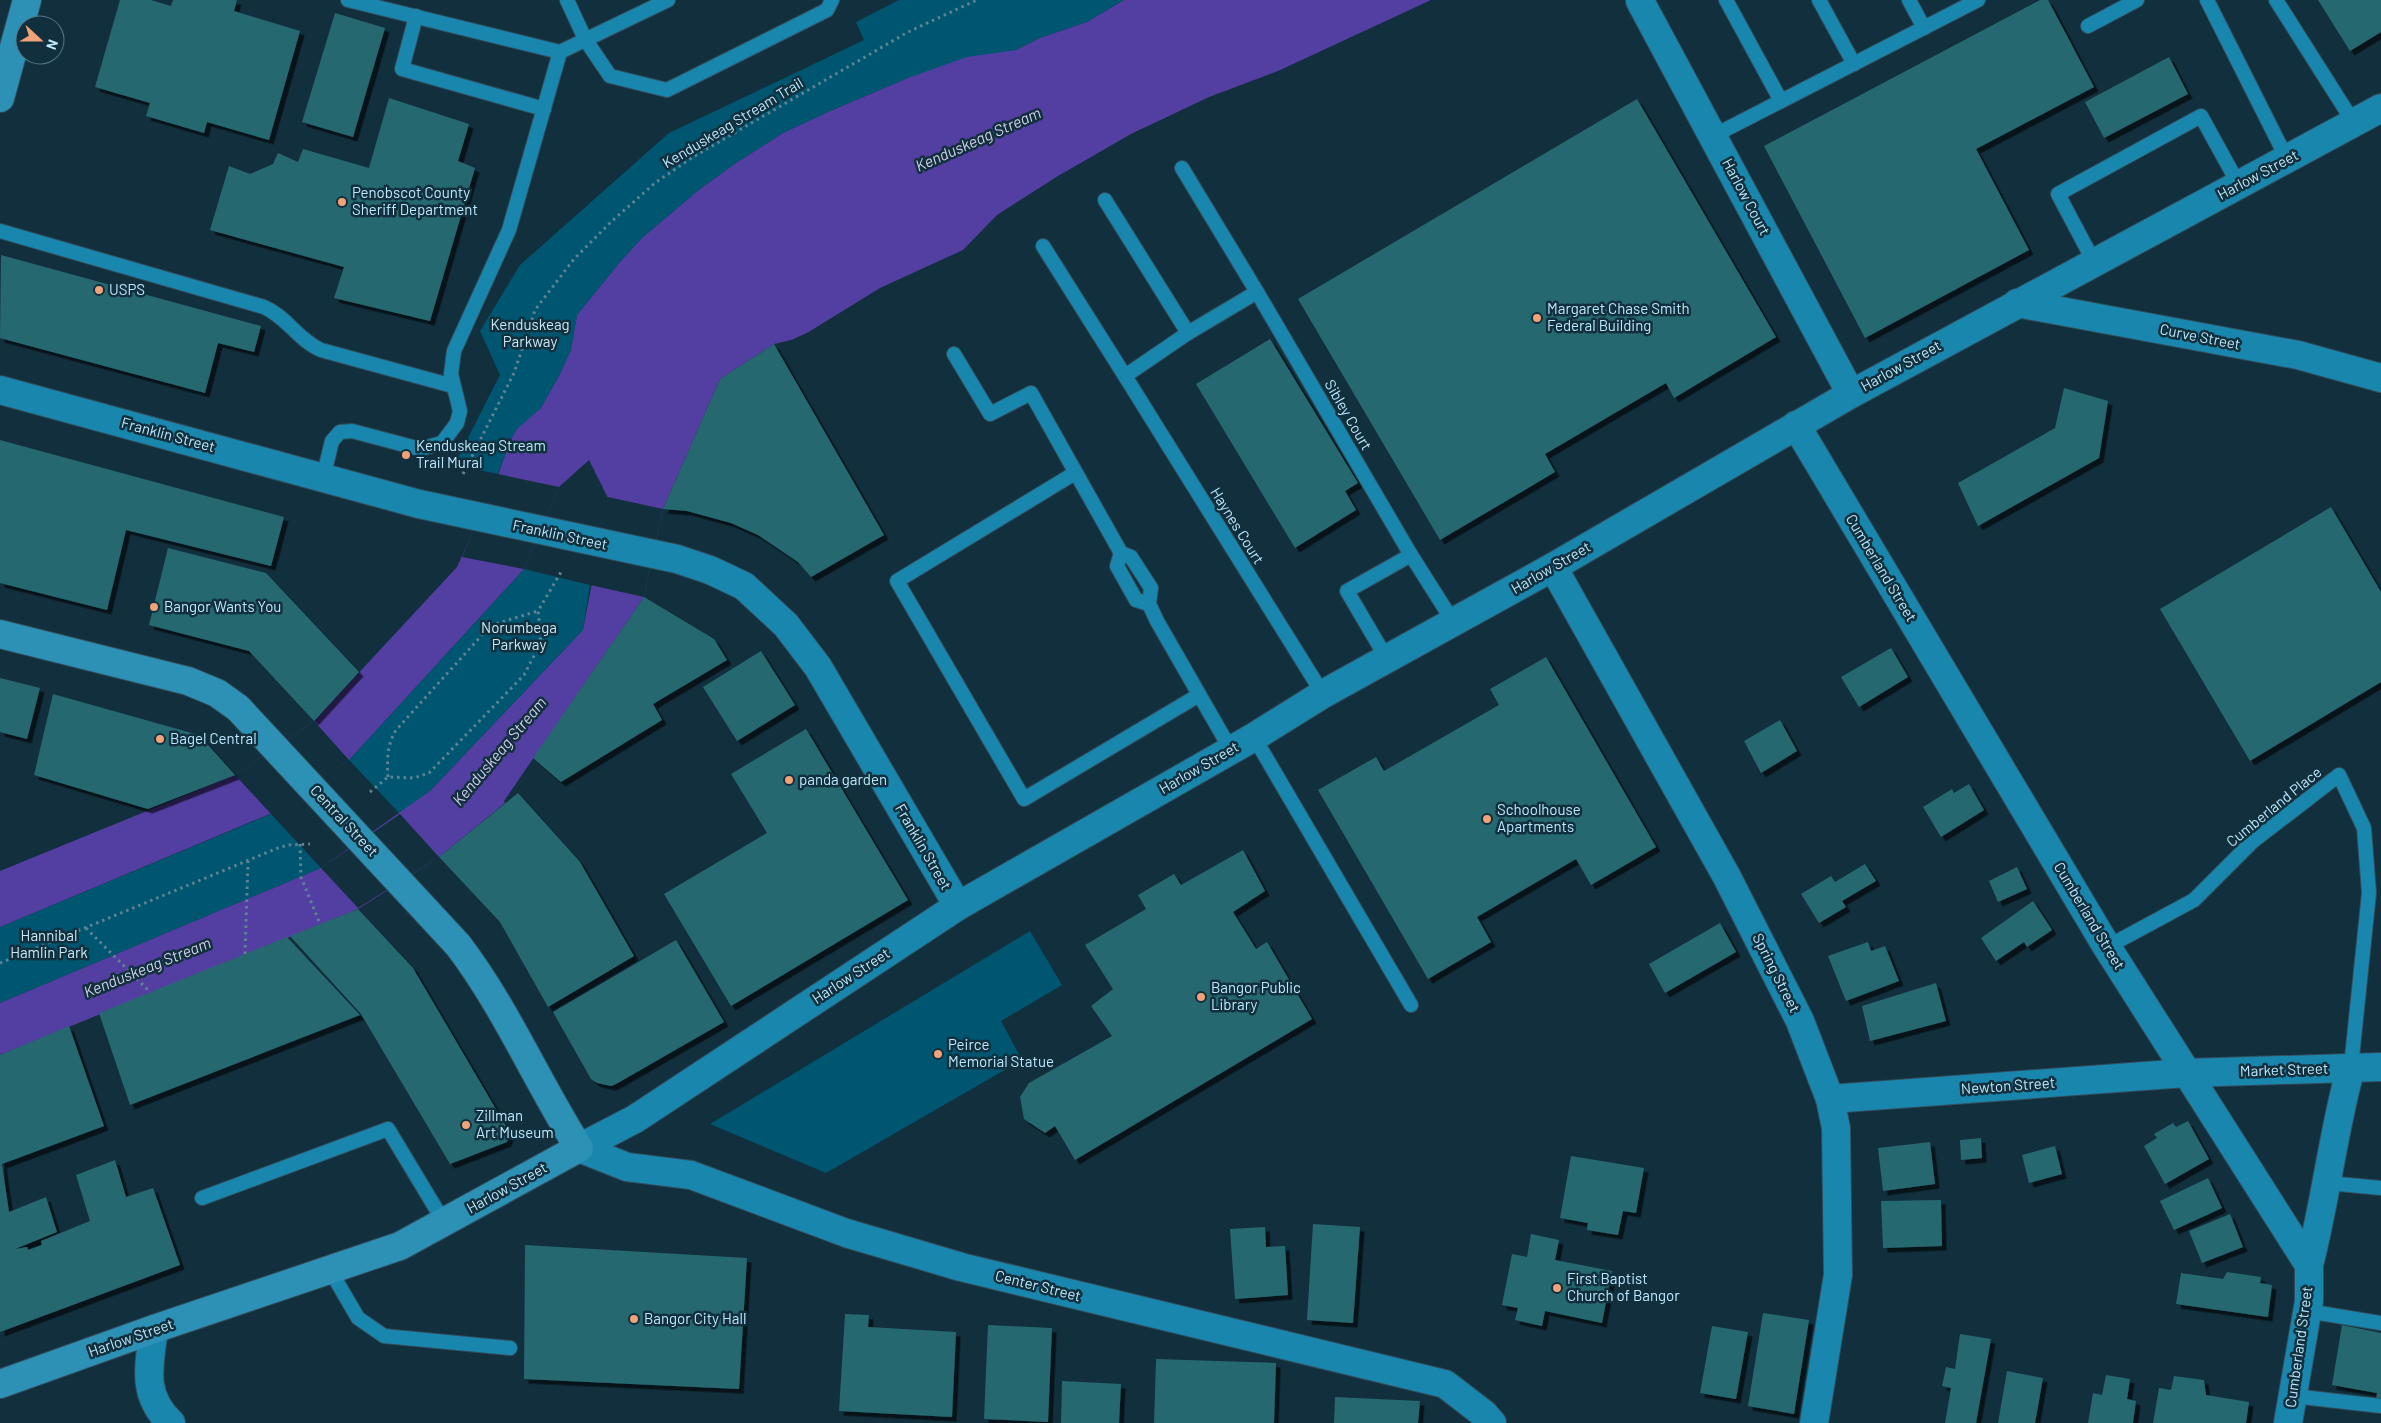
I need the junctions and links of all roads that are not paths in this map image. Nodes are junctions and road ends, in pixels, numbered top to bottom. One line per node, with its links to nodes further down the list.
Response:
1 (27, 0): 20 (main road)
2 (348, 0): 14 (lane)
3 (567, 0): 17 (lane)
4 (668, 0): 17 (lane)
5 (832, 0): 17 (lane)
6 (1726, 0): 21 (lane)
7 (1819, 0): 19 (lane)
8 (1909, 0): 16 (lane)
9 (1978, 0): 16 (lane)
10 (2137, 0): 15 (lane)
11 (2207, 0): 26 (lane)
12 (2276, 0): 24 (lane)
13 (1640, 1): 25 (street, Harlow Court)
14 (416, 16): 18 (lane); 23 (lane)
15 (2088, 26)
16 (1924, 28): 19 (lane)
17 (585, 39): 18 (lane)
18 (560, 52): 23 (lane)
19 (1854, 64): 21 (lane)
20 (0, 98)
21 (1781, 101): 25 (lane)
22 (2381, 108): 24 (street, Harlow Street)
23 (544, 109): 39 (lane)
24 (2354, 123): 26 (street, Harlow Street)
25 (1713, 136): 41 (street, Harlow Court)
26 (2288, 159): 28 (street, Harlow Street)
27 (1182, 168): 33 (lane, Sibley Court)
28 (2239, 185): 32 (street, Harlow Street); 32 (lane)
29 (1106, 200): 35 (lane)
30 (0, 231): 39 (lane)
31 (1043, 246): 37 (lane, Haynes Court)
32 (2094, 262): 34 (street, Harlow Street)
33 (1257, 292): 35 (lane); 45 (lane, Sibley Court)
34 (2017, 303): 38 (street, Curve Street); 41 (street, Harlow Street)
35 (1188, 333): 37 (lane)
36 (954, 354): 43 (lane)
37 (1125, 376): 50 (lane, Haynes Court)
38 (2381, 378)
39 (453, 386): 44 (lane)
40 (0, 390): 44 (street, Franklin Street)
41 (1851, 394): 42 (street, Harlow Street)
42 (1796, 425): 46 (street, Harlow Street); 54 (street, Cumberland Street)
43 (1076, 473): 51 (lane); 51 (lane)
44 (323, 478): 53 (street, Franklin Street)
45 (1411, 555): 47 (lane, Sibley Court); 49 (lane)
46 (1553, 568): 47 (street, Harlow Street); 59 (street, Spring Street)
47 (1454, 623): 49 (street, Harlow Street)
48 (0, 634): 60 (main road, Central Street)
49 (1387, 659): 50 (street, Harlow Street)
50 (1323, 694): 52 (street, Harlow Street)
51 (1199, 695): 52 (lane)
52 (1242, 743): 53 (street, Harlow Street); 55 (lane)
53 (958, 906): 60 (street, Harlow Street)
54 (2107, 947): 57 (lane, Cumberland Place); 58 (street, Cumberland Street)
55 (1411, 1005)
56 (2381, 1067): 57 (street, Market Street)
57 (2351, 1068): 58 (street, Market Street); 61 (street)
58 (2186, 1073): 59 (street, Newton Street); 65 (street, Cumberland Street)
59 (1830, 1099): 76 (street, Spring Street)
60 (579, 1148): 64 (main road, Harlow Street); 75 (street, Center Street)
61 (2328, 1183): 62 (lane); 65 (street)
62 (2381, 1188)
63 (202, 1198): 64 (lane)
64 (444, 1222): 66 (main road, Harlow Street)
65 (2309, 1265): 67 (street, Cumberland Street)
66 (330, 1270): 69 (main road, Harlow Street); 70 (lane)
67 (2308, 1311): 68 (lane); 72 (street, Cumberland Street)
68 (2381, 1323)
69 (154, 1329): 71 (main road, Harlow Street); 74 (street)
70 (510, 1348)
71 (0, 1384)
72 (2293, 1396): 73 (lane); 77 (street, Cumberland Street)
73 (2381, 1406)
74 (172, 1423)
75 (1492, 1423)
76 (1814, 1423)
77 (2288, 1423)

